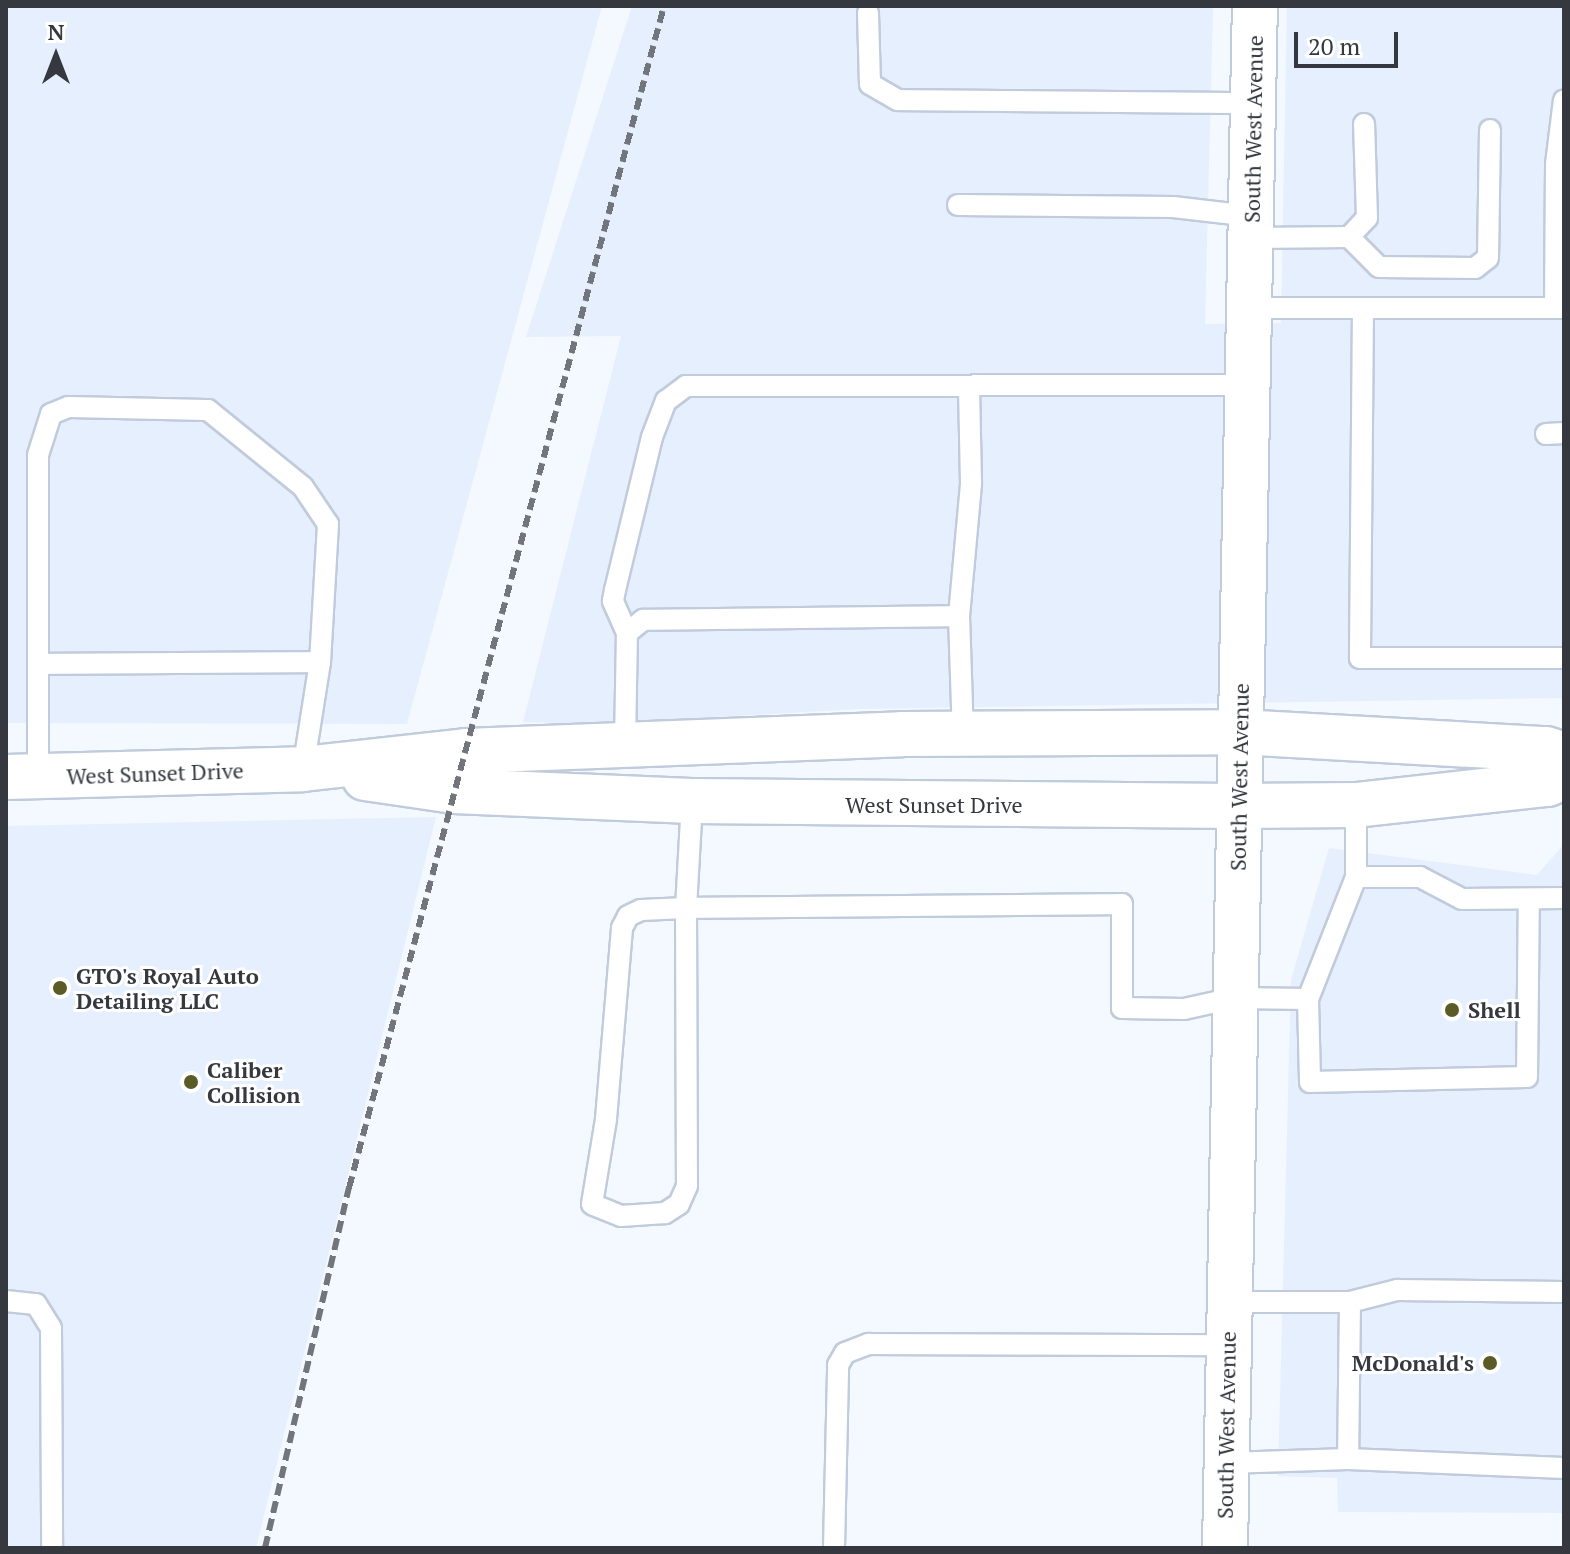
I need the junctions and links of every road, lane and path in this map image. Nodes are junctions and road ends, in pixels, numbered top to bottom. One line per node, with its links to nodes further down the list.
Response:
1 (1255, 6): 4 (main road, South West Avenue)
2 (868, 13): 4 (lane)
3 (1564, 100): 12 (lane)
4 (1253, 103): 8 (main road, South West Avenue)
5 (1364, 124): 9 (lane)
6 (1490, 130): 9 (lane)
7 (958, 205): 8 (lane)
8 (1251, 227): 9 (lane); 10 (main road, South West Avenue)
9 (1349, 237)
10 (1249, 308): 11 (lane); 13 (main road, South West Avenue)
11 (1363, 308): 12 (lane); 17 (lane)
12 (1560, 308)
13 (1248, 385): 14 (lane); 20 (main road, South West Avenue)
14 (969, 387): 15 (lane); 16 (lane)
15 (959, 616): 16 (lane); 21 (lane)
16 (627, 633): 22 (lane)
17 (1564, 658)
18 (320, 662): 19 (lane); 19 (lane); 24 (lane)
19 (38, 664): 25 (lane)
20 (1239, 732): 21 (main road, West Sunset Drive); 23 (main road, West Sunset Drive); 29 (main road, South West Avenue)
21 (963, 734): 22 (main road, West Sunset Drive)
22 (625, 745): 24 (main road, West Sunset Drive)
23 (1564, 755)
24 (303, 769): 25 (main road, West Sunset Drive); 27 (main road, West Sunset Drive)
25 (22, 777)
26 (1564, 777): 28 (main road, West Sunset Drive)
27 (692, 801): 29 (main road, West Sunset Drive); 33 (lane)
28 (1356, 805): 29 (main road, West Sunset Drive); 30 (lane)
29 (1237, 806): 34 (main road, South West Avenue)
30 (1356, 877): 32 (lane); 35 (lane)
31 (1564, 898): 32 (lane)
32 (1529, 899): 35 (lane)
33 (686, 908): 33 (lane); 34 (lane)
34 (1234, 998): 35 (lane); 39 (main road, South West Avenue)
35 (1308, 999)
36 (1564, 1292): 38 (lane)
37 (6, 1301): 43 (lane)
38 (1350, 1302): 39 (lane); 40 (lane)
39 (1227, 1324): 41 (main road, South West Avenue); 44 (lane)
40 (1348, 1459): 41 (lane); 42 (lane)
41 (1227, 1463): 45 (main road, South West Avenue)
42 (1564, 1468)
43 (52, 1548)
44 (834, 1548)
45 (1225, 1548)

